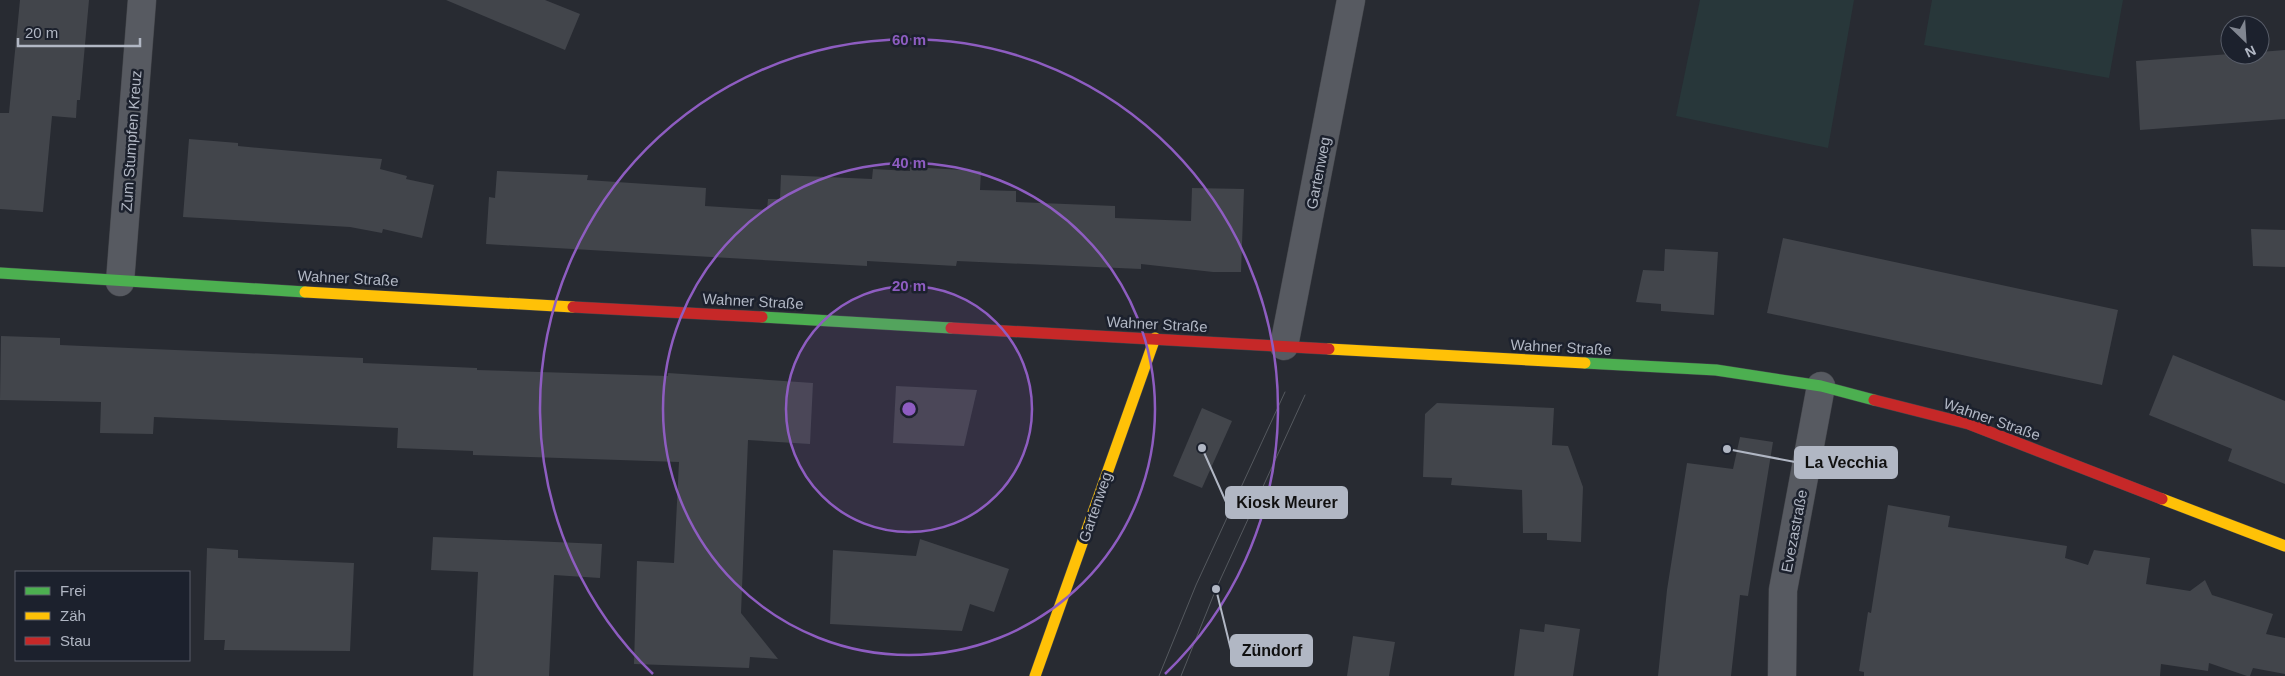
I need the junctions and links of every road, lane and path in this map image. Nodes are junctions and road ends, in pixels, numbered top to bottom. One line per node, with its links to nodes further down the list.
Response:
1 (142, 0): 4 (street, Zum Stumpfen Kreuz)
2 (1351, 0): 6 (street, Gartenweg)
3 (0, 273): 4 (street, Wahner Straße)
4 (120, 282): 5 (street, Wahner Straße)
5 (1154, 338): 6 (street, Wahner Straße); 9 (street, Gartenweg)
6 (1284, 346): 7 (street, Wahner Straße)
7 (1821, 386): 8 (street, Wahner Straße); 10 (street, Evezastraße)
8 (2285, 546)
9 (1035, 676)
10 (1782, 676)

